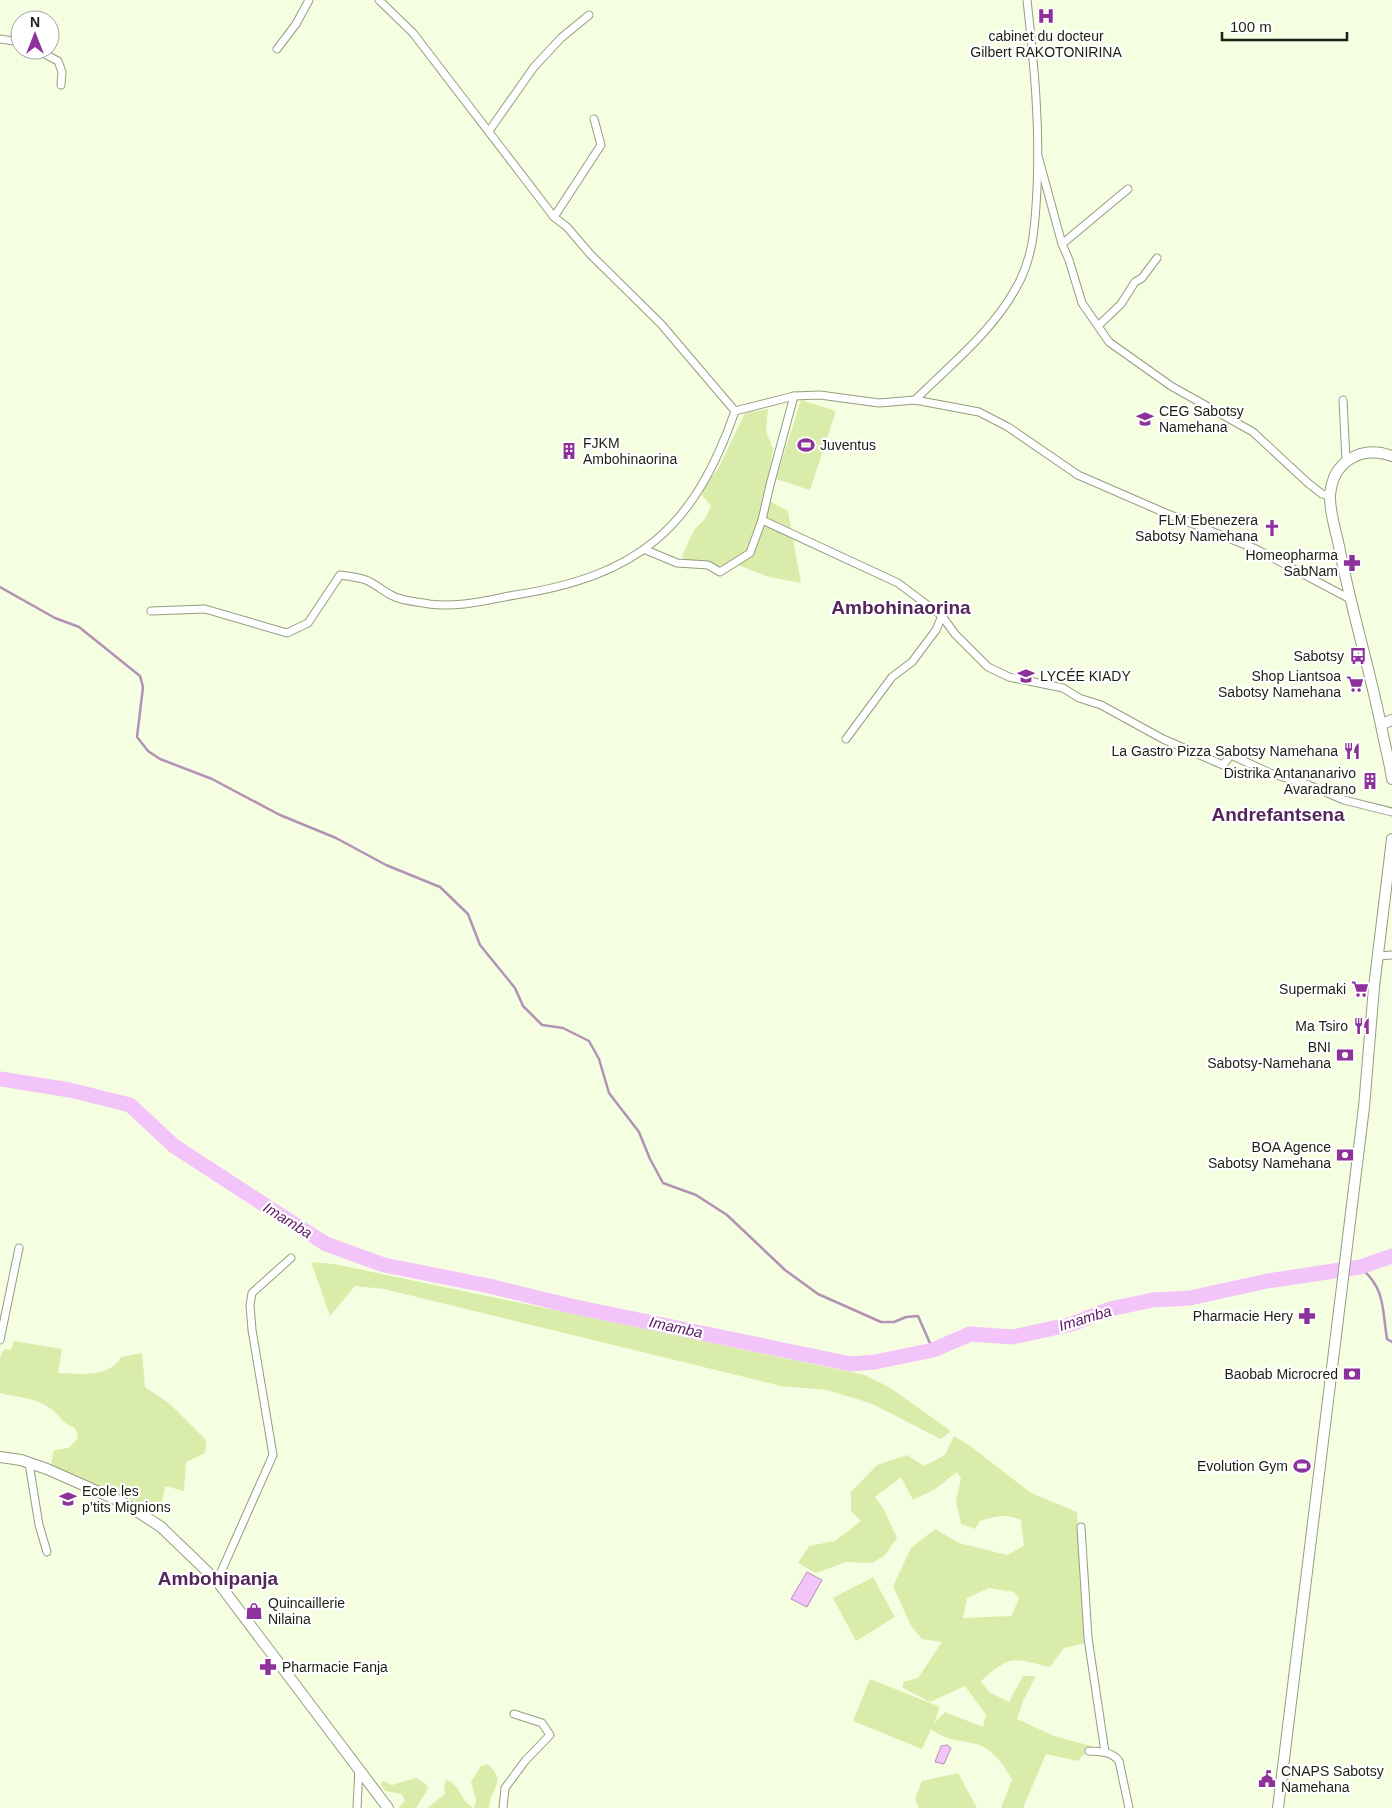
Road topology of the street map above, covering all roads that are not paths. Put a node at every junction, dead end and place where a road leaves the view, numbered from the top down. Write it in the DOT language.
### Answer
graph roads {
  1 [pos="309,0"];
  2 [pos="379,0"];
  3 [pos="1027,0"];
  4 [pos="590,15"];
  5 [pos="277,49"];
  6 [pos="56,60"];
  7 [pos="61,86"];
  8 [pos="594,119"];
  9 [pos="489,131"];
  10 [pos="1038,156"];
  11 [pos="1128,189"];
  12 [pos="554,217"];
  13 [pos="1062,244"];
  14 [pos="1157,258"];
  15 [pos="1098,326"];
  16 [pos="794,396"];
  17 [pos="915,400"];
  18 [pos="1342,400"];
  19 [pos="735,411"];
  20 [pos="1392,456"];
  21 [pos="1346,460"];
  22 [pos="1330,496"];
  23 [pos="762,520"];
  24 [pos="646,550"];
  25 [pos="1350,599"];
  26 [pos="151,611"];
  27 [pos="942,616"];
  28 [pos="1392,720"];
  29 [pos="1382,724"];
  30 [pos="846,739"];
  31 [pos="1392,779"];
  32 [pos="1392,812"];
  33 [pos="1392,839"];
  34 [pos="1392,955"];
  35 [pos="1378,956"];
  36 [pos="19,1248"];
  37 [pos="291,1258"];
  38 [pos="0,1340"];
  39 [pos="0,1457"];
  40 [pos="29,1463"];
  41 [pos="1081,1527"];
  42 [pos="47,1552"];
  43 [pos="217,1581"];
  44 [pos="514,1714"];
  45 [pos="1089,1751"];
  46 [pos="1105,1752"];
  47 [pos="359,1766"];
  48 [pos="357,1808"];
  49 [pos="388,1808"];
  50 [pos="504,1808"];
  51 [pos="1129,1808"];
  52 [pos="1278,1808"];
  1 -- 5 [label="street"];
  2 -- 9 [label="street"];
  3 -- 10 [label="street"];
  4 -- 9 [label="street"];
  6 -- 7 [label="street"];
  8 -- 12 [label="street"];
  9 -- 12 [label="street"];
  10 -- 13 [label="street"];
  10 -- 17 [label="street"];
  11 -- 13 [label="street"];
  12 -- 19 [label="street"];
  13 -- 15 [label="street"];
  14 -- 15 [label="street"];
  15 -- 22 [label="street"];
  16 -- 17 [label="street"];
  16 -- 19 [label="street"];
  16 -- 23 [label="street"];
  17 -- 25 [label="street"];
  18 -- 21 [label="street"];
  19 -- 24 [label="street"];
  20 -- 21 [label="main road"];
  21 -- 22 [label="main road"];
  22 -- 25 [label="main road"];
  23 -- 24 [label="street"];
  23 -- 27 [label="street"];
  24 -- 26 [label="street"];
  25 -- 29 [label="main road"];
  27 -- 30 [label="street"];
  27 -- 32 [label="street"];
  28 -- 29 [label="main road"];
  29 -- 31 [label="main road"];
  33 -- 35 [label="main road"];
  34 -- 35 [label="street"];
  35 -- 52 [label="main road"];
  36 -- 38 [label="street"];
  37 -- 43 [label="street"];
  39 -- 40 [label="main road"];
  40 -- 42 [label="street"];
  40 -- 43 [label="main road"];
  41 -- 46 [label="street"];
  43 -- 47 [label="main road"];
  44 -- 50 [label="street"];
  45 -- 46 [label="street"];
  46 -- 51 [label="street"];
  47 -- 48 [label="street"];
  47 -- 49 [label="main road"];
}
